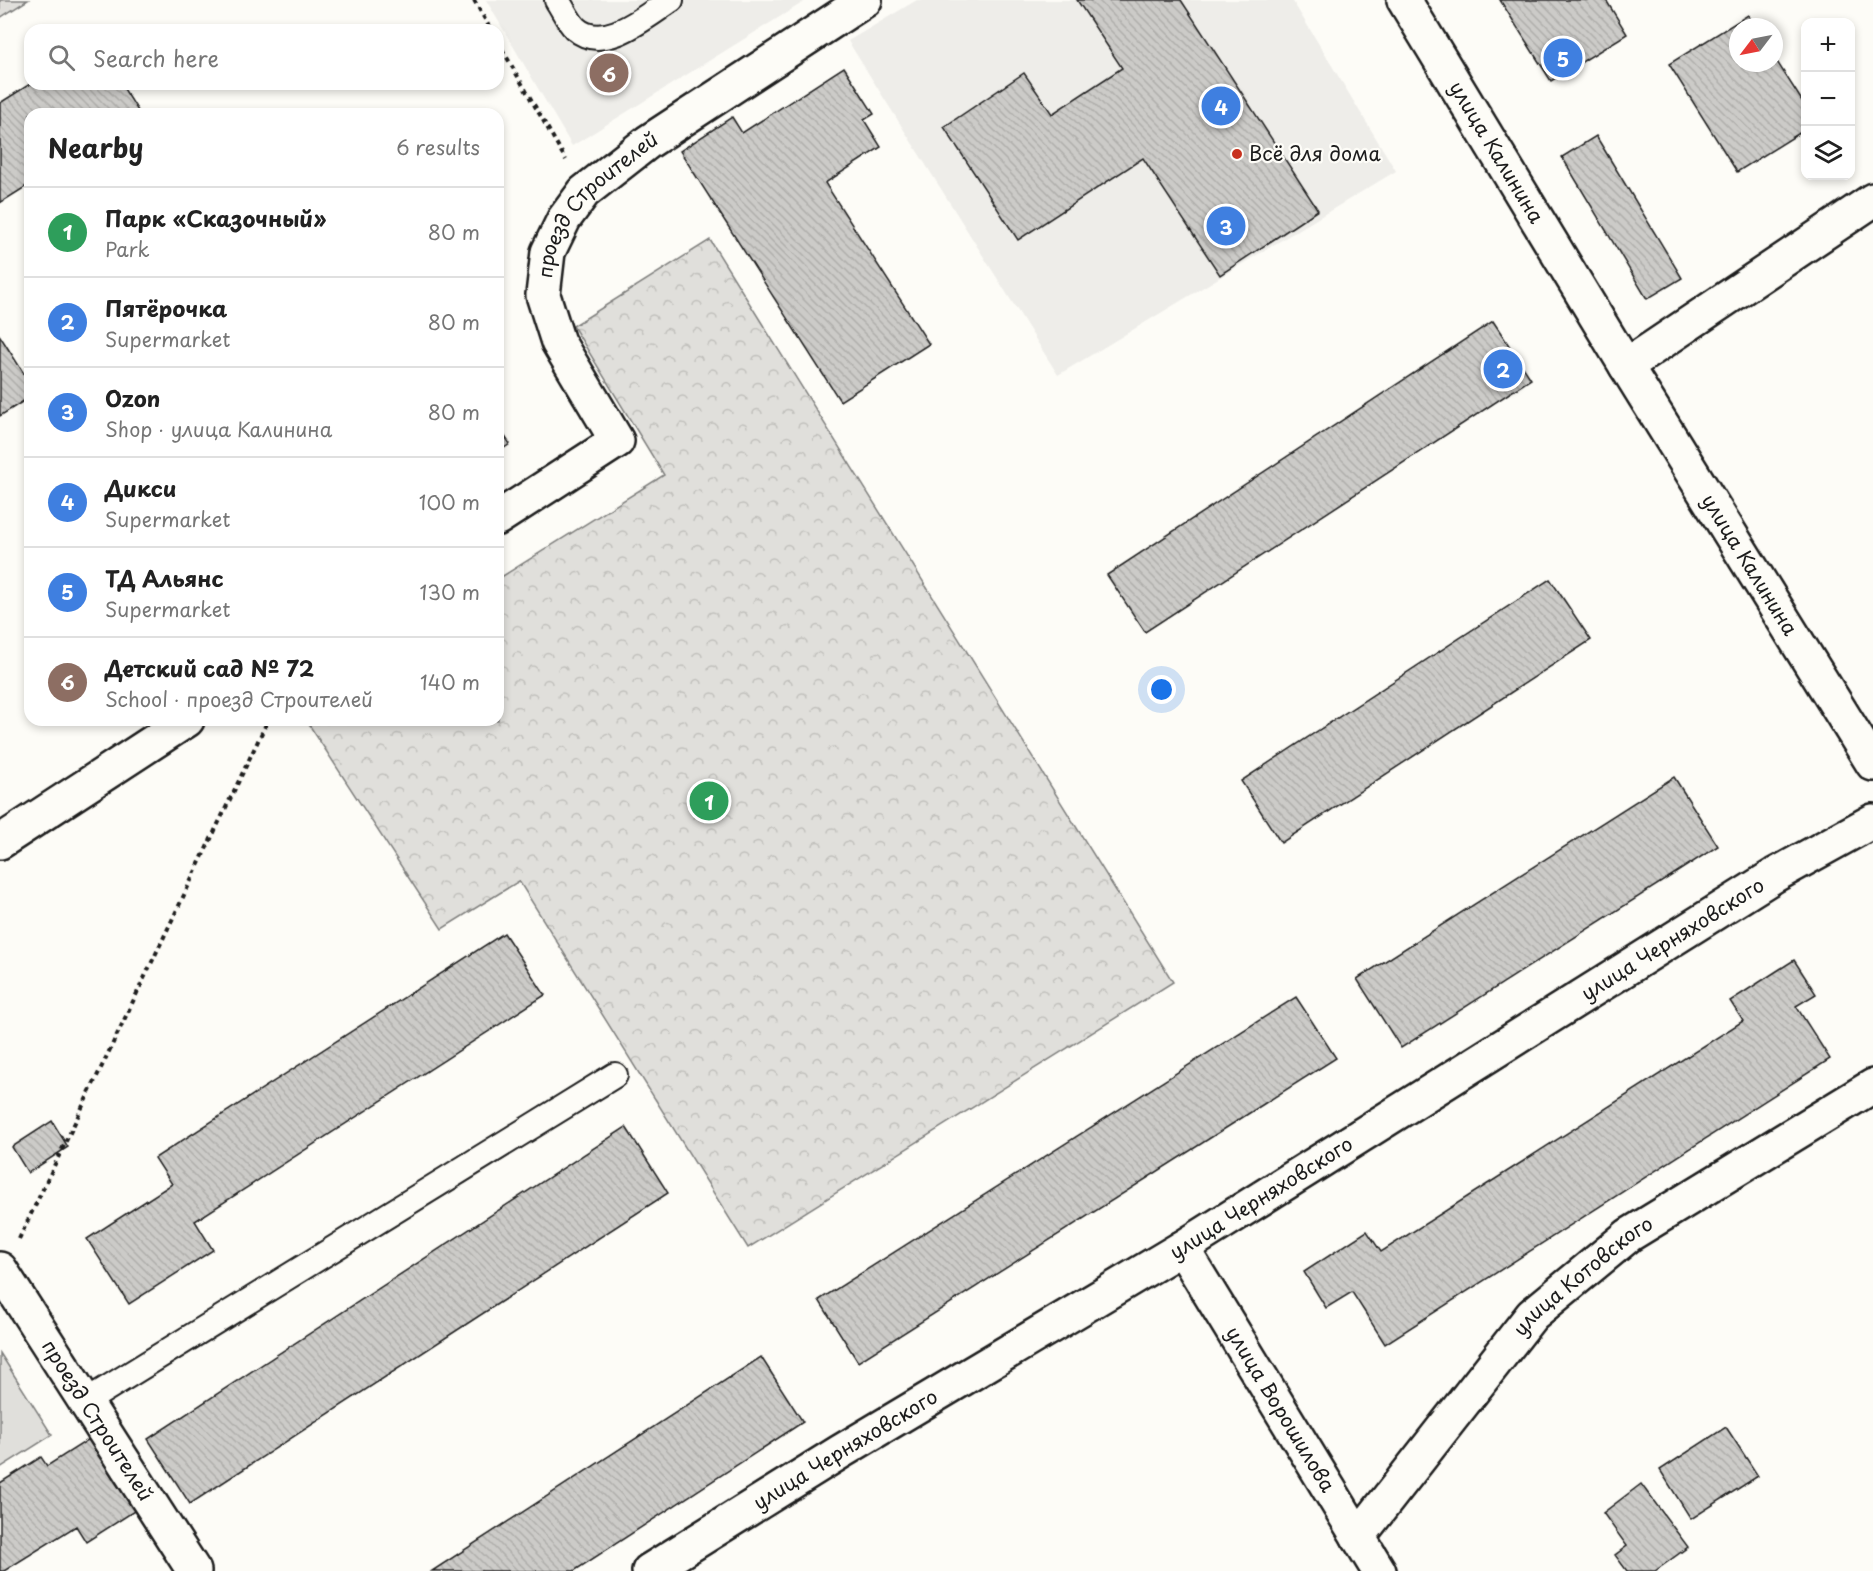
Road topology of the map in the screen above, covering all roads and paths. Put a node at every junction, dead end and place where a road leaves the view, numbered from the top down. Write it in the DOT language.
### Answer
graph roads {
  1 [pos="474,0"];
  2 [pos="557,0"];
  3 [pos="671,0"];
  4 [pos="865,0"];
  5 [pos="1404,0"];
  6 [pos="488,24"];
  7 [pos="504,52"];
  8 [pos="584,192"];
  9 [pos="1873,200"];
  10 [pos="1626,366"];
  11 [pos="504,514"];
  12 [pos="178,726"];
  13 [pos="264,726"];
  14 [pos="1873,764"];
  15 [pos="1873,821"];
  16 [pos="0,842"];
  17 [pos="615,1075"];
  18 [pos="1873,1086"];
  19 [pos="1182,1248"];
  20 [pos="1,1273"];
  21 [pos="85,1402"];
  22 [pos="1359,1537"];
  23 [pos="194,1571"];
  24 [pos="649,1571"];
  25 [pos="1379,1571"];
  1 -- 6 [label="path"];
  2 -- 3 [label="lane"];
  4 -- 8 [label="street, проезд Строителей"];
  5 -- 10 [label="street, улица Калинина"];
  7 -- 8 [label="path"];
  8 -- 11 [label="street, проезд Строителей"];
  9 -- 10 [label="street"];
  10 -- 14 [label="street, улица Калинина"];
  12 -- 16 [label="street"];
  13 -- 20 [label="path"];
  15 -- 19 [label="street, улица Черняховского"];
  17 -- 21 [label="lane"];
  18 -- 22 [label="street, улица Котовского"];
  19 -- 22 [label="street, улица Ворошилова"];
  19 -- 24 [label="street, улица Черняховского"];
  20 -- 21 [label="street, проезд Строителей"];
  21 -- 23 [label="street, проезд Строителей"];
  22 -- 25 [label="street, улица Ворошилова"];
}
